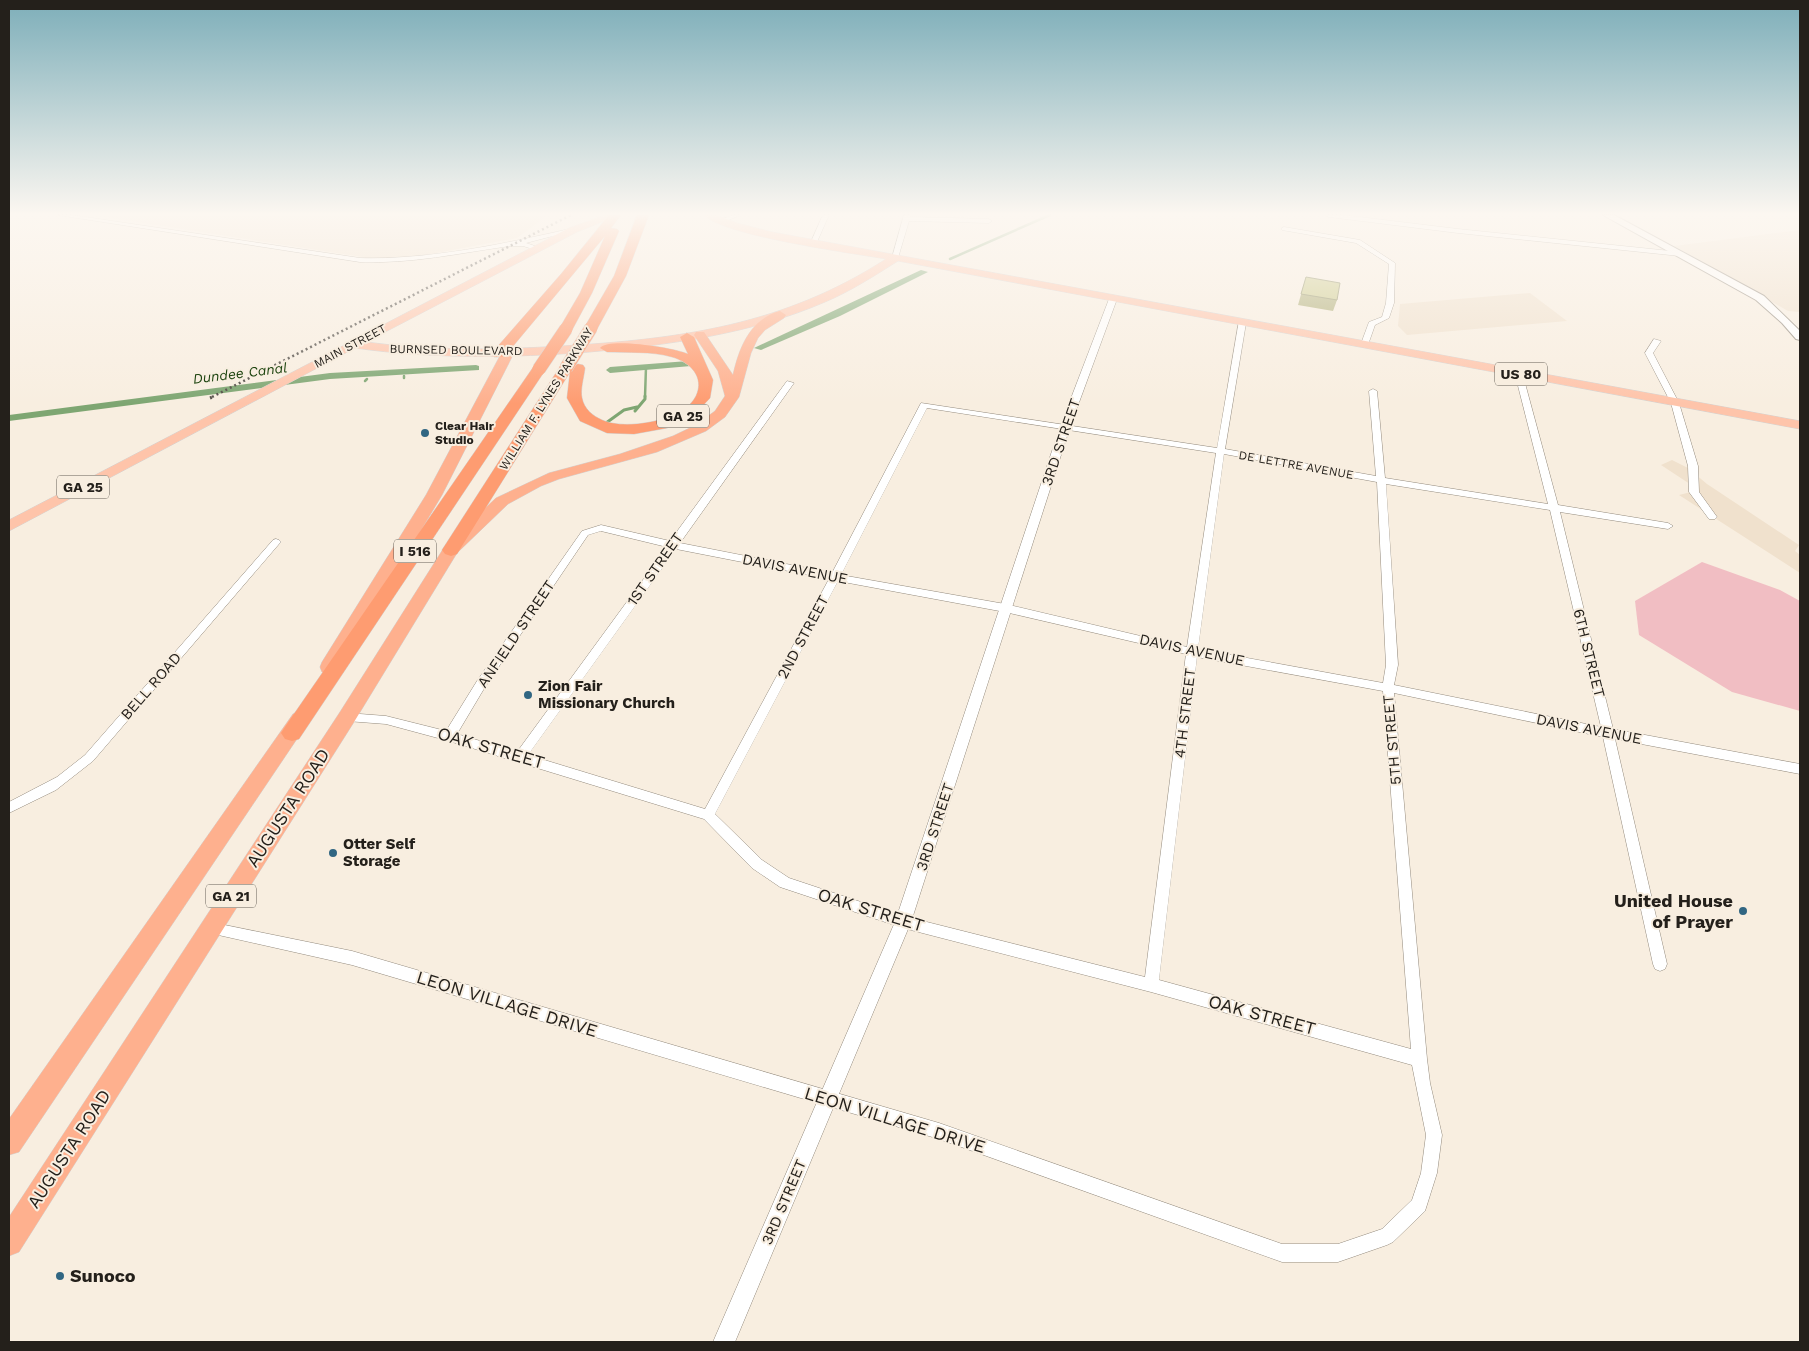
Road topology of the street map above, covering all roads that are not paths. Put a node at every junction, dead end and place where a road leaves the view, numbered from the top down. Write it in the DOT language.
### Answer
graph roads {
  1 [pos="482,278"];
  2 [pos="565,278"];
  3 [pos="591,278"];
  4 [pos="620,278"];
  5 [pos="864,278"];
  6 [pos="1002,278"];
  7 [pos="1391,278"];
  8 [pos="1724,278"];
  9 [pos="861,280"];
  10 [pos="1113,299"];
  11 [pos="780,315"];
  12 [pos="1242,323"];
  13 [pos="694,336"];
  14 [pos="1800,337"];
  15 [pos="1657,340"];
  16 [pos="353,344"];
  17 [pos="1361,345"];
  18 [pos="607,348"];
  19 [pos="499,353"];
  20 [pos="572,368"];
  21 [pos="703,373"];
  22 [pos="1519,374"];
  23 [pos="790,383"];
  24 [pos="1373,392"];
  25 [pos="732,397"];
  26 [pos="1675,403"];
  27 [pos="924,405"];
  28 [pos="1800,425"];
  29 [pos="1065,427"];
  30 [pos="1220,451"];
  31 [pos="1381,480"];
  32 [pos="1553,506"];
  33 [pos="1712,517"];
  34 [pos="9,526"];
  35 [pos="1668,526"];
  36 [pos="585,533"];
  37 [pos="276,542"];
  38 [pos="672,545"];
  39 [pos="451,550"];
  40 [pos="835,577"];
  41 [pos="1005,608"];
  42 [pos="1192,652"];
  43 [pos="1388,688"];
  44 [pos="347,717"];
  45 [pos="1608,733"];
  46 [pos="292,734"];
  47 [pos="449,736"];
  48 [pos="521,756"];
  49 [pos="1800,769"];
  50 [pos="9,808"];
  51 [pos="708,815"];
  52 [pos="903,922"];
  53 [pos="210,928"];
  54 [pos="1660,964"];
  55 [pos="1151,985"];
  56 [pos="1419,1059"];
  57 [pos="827,1099"];
  58 [pos="9,1142"];
  59 [pos="9,1242"];
  60 [pos="724,1342"];
  1 -- 16 [label="main road, MAIN STREET"];
  2 -- 19 [label="highway"];
  3 -- 46 [label="highway, WILLIAM F. LYNES PARKWAY / I 516, bridge"];
  4 -- 20 [label="highway, WILLIAM F. LYNES PARKWAY / I 516, bridge"];
  5 -- 9 [label="main road"];
  6 -- 10 [label="main road, US 80"];
  7 -- 17 [label="street"];
  8 -- 14 [label="main road"];
  9 -- 11 [label="main road"];
  10 -- 12 [label="main road, US 80"];
  10 -- 29 [label="street, 3RD STREET"];
  11 -- 13 [label="main road"];
  11 -- 25 [label="highway"];
  12 -- 17 [label="main road, US 80"];
  12 -- 30 [label="street, 4TH STREET"];
  13 -- 18 [label="main road"];
  13 -- 21 [label="highway"];
  13 -- 25 [label="highway"];
  15 -- 26 [label="street"];
  16 -- 19 [label="main road, BURNSED BOULEVARD"];
  16 -- 34 [label="main road, MAIN STREET / GA 25"];
  17 -- 22 [label="main road, US 80"];
  18 -- 19 [label="main road, BURNSED BOULEVARD"];
  18 -- 21 [label="highway"];
  19 -- 46 [label="highway"];
  20 -- 21 [label="highway, GA 25"];
  20 -- 39 [label="highway, WILLIAM F. LYNES PARKWAY / I 516"];
  22 -- 26 [label="main road, US 80"];
  22 -- 32 [label="street, 6TH STREET"];
  23 -- 38 [label="street, 1ST STREET"];
  24 -- 31 [label="street, 5TH STREET"];
  25 -- 39 [label="highway, AUGUSTA ROAD"];
  26 -- 28 [label="main road, US 80"];
  26 -- 33 [label="street"];
  27 -- 29 [label="street, DE LETTRE AVENUE"];
  27 -- 40 [label="street, 2ND STREET"];
  29 -- 30 [label="street, DE LETTRE AVENUE"];
  29 -- 41 [label="street, 3RD STREET"];
  30 -- 31 [label="street, DE LETTRE AVENUE"];
  30 -- 42 [label="street, 4TH STREET"];
  31 -- 32 [label="street, DE LETTRE AVENUE"];
  31 -- 43 [label="street, 5TH STREET"];
  32 -- 35 [label="street, DE LETTRE AVENUE"];
  32 -- 45 [label="street, 6TH STREET"];
  36 -- 38 [label="street, DAVIS AVENUE"];
  36 -- 47 [label="street, ANFIELD STREET"];
  37 -- 50 [label="street, BELL ROAD"];
  38 -- 40 [label="street, DAVIS AVENUE"];
  38 -- 48 [label="street, 1ST STREET"];
  39 -- 44 [label="highway, AUGUSTA ROAD / GA 21"];
  40 -- 41 [label="street, DAVIS AVENUE"];
  40 -- 51 [label="street, 2ND STREET"];
  41 -- 42 [label="street, DAVIS AVENUE"];
  41 -- 52 [label="street, 3RD STREET"];
  42 -- 43 [label="street, DAVIS AVENUE"];
  42 -- 55 [label="street, 4TH STREET"];
  43 -- 45 [label="street, DAVIS AVENUE"];
  43 -- 56 [label="street, 5TH STREET"];
  44 -- 47 [label="street, OAK STREET"];
  44 -- 53 [label="highway, AUGUSTA ROAD / GA 21"];
  45 -- 49 [label="street, DAVIS AVENUE"];
  45 -- 54 [label="street, 6TH STREET"];
  46 -- 58 [label="highway, GA 21"];
  47 -- 48 [label="street, OAK STREET"];
  48 -- 51 [label="street, OAK STREET"];
  51 -- 52 [label="street, OAK STREET"];
  52 -- 55 [label="street, OAK STREET"];
  52 -- 57 [label="street, 3RD STREET"];
  53 -- 57 [label="street, LEON VILLAGE DRIVE"];
  53 -- 59 [label="highway, AUGUSTA ROAD / GA 21"];
  55 -- 56 [label="street, OAK STREET"];
  56 -- 57 [label="street, LEON VILLAGE DRIVE"];
  57 -- 60 [label="street, 3RD STREET"];
}
